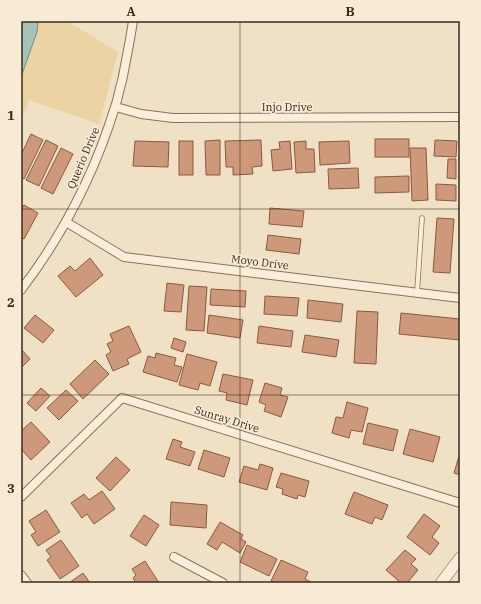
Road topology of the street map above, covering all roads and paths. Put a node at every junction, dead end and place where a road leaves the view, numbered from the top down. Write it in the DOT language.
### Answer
graph roads {
  1 [pos="133,21"];
  2 [pos="116,107"];
  3 [pos="460,117"];
  4 [pos="422,218"];
  5 [pos="66,222"];
  6 [pos="21,290"];
  7 [pos="417,293"];
  8 [pos="460,298"];
  9 [pos="21,497"];
  10 [pos="460,503"];
  11 [pos="174,557"];
  12 [pos="460,558"];
  13 [pos="21,575"];
  14 [pos="27,583"];
  15 [pos="223,583"];
  16 [pos="441,583"];
  1 -- 2 [label="street, Querio Drive"];
  2 -- 3 [label="street, Injo Drive"];
  2 -- 5 [label="street, Querio Drive"];
  4 -- 7 [label="lane"];
  5 -- 6 [label="street, Querio Drive"];
  5 -- 7 [label="street, Moyo Drive"];
  7 -- 8 [label="street, Moyo Drive"];
  9 -- 10 [label="street, Sunray Drive"];
  11 -- 15 [label="street"];
  12 -- 16 [label="street"];
  13 -- 14 [label="street"];
}
